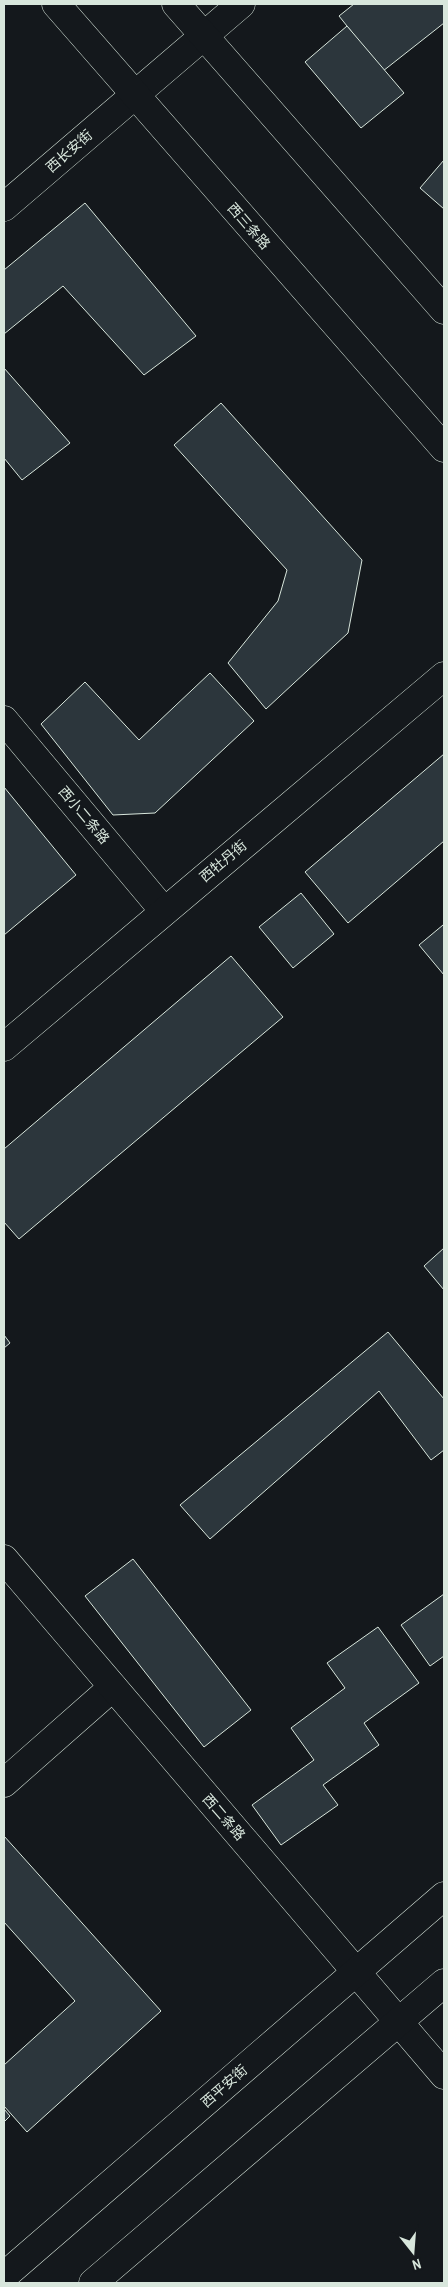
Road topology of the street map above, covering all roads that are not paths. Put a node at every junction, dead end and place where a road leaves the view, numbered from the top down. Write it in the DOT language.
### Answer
graph roads {
  1 [pos="56,4"];
  2 [pos="176,4"];
  3 [pos="241,4"];
  4 [pos="203,36"];
  5 [pos="134,95"];
  6 [pos="4,207"];
  7 [pos="444,310"];
  8 [pos="444,448"];
  9 [pos="444,676"];
  10 [pos="4,720"];
  11 [pos="164,910"];
  12 [pos="4,1047"];
  13 [pos="4,1559"];
  14 [pos="114,1687"];
  15 [pos="4,1783"];
  16 [pos="444,1896"];
  17 [pos="357,1971"];
  18 [pos="444,1984"];
  19 [pos="400,2022"];
  20 [pos="444,2074"];
  21 [pos="4,2276"];
  22 [pos="93,2283"];
  1 -- 5 [label="main road, 西三条路"];
  2 -- 4 [label="main road"];
  3 -- 4 [label="main road, 西长安街"];
  4 -- 5 [label="main road, 西长安街"];
  4 -- 7 [label="main road"];
  5 -- 6 [label="main road, 西长安街"];
  5 -- 8 [label="main road, 西三条路"];
  9 -- 11 [label="main road, 西牡丹街"];
  10 -- 11 [label="main road, 西小二条路"];
  11 -- 12 [label="main road, 西牡丹街"];
  13 -- 14 [label="main road, 西二条路"];
  14 -- 15 [label="main road"];
  14 -- 17 [label="main road, 西二条路"];
  16 -- 17 [label="main road, 西平安街"];
  17 -- 19 [label="main road, 西二条路"];
  17 -- 21 [label="main road, 西平安街"];
  18 -- 19 [label="main road"];
  19 -- 20 [label="main road, 西二条路"];
  19 -- 22 [label="main road"];
}
